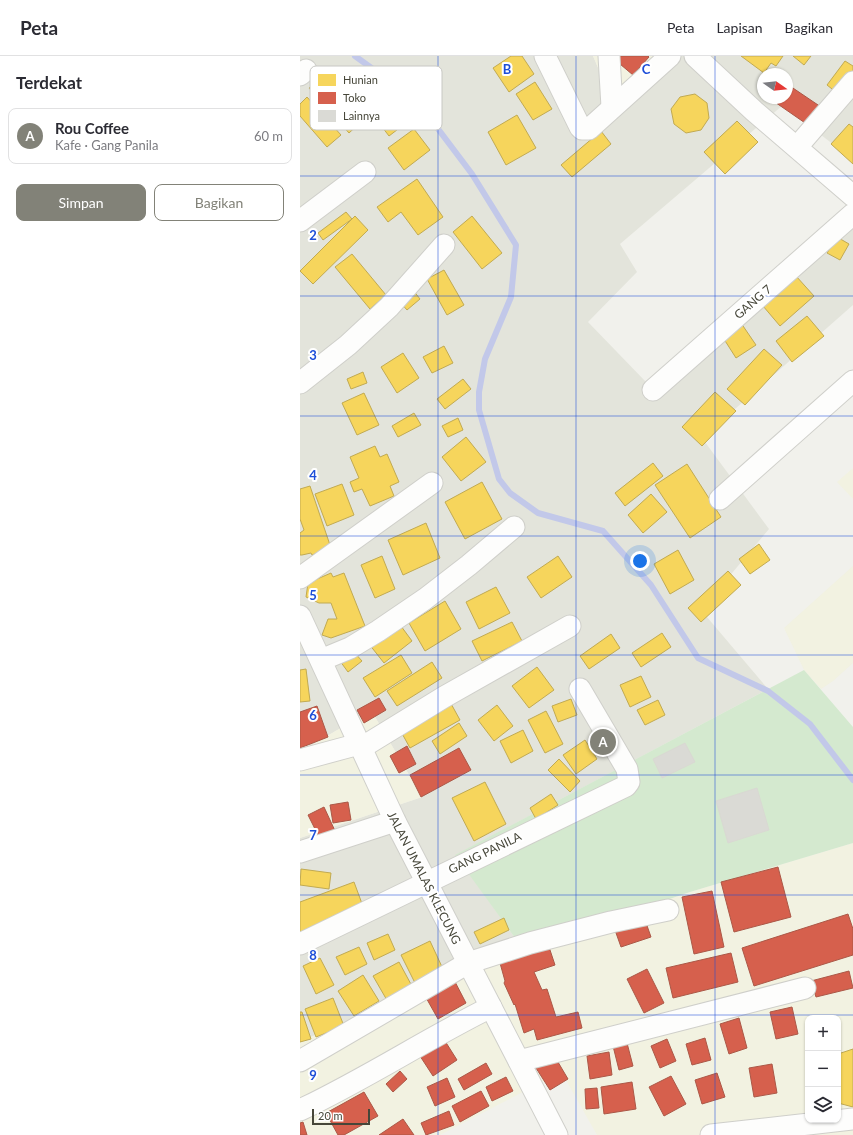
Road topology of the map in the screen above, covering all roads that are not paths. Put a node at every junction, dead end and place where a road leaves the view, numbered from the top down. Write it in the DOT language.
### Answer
graph roads {
  1 [pos="545,56"];
  2 [pos="609,56"];
  3 [pos="670,56"];
  4 [pos="696,56"];
  5 [pos="853,82"];
  6 [pos="612,107"];
  7 [pos="796,147"];
  8 [pos="365,172"];
  9 [pos="853,196"];
  10 [pos="853,214"];
  11 [pos="300,221"];
  12 [pos="444,245"];
  13 [pos="853,380"];
  14 [pos="300,383"];
  15 [pos="653,390"];
  16 [pos="432,483"];
  17 [pos="720,499"];
  18 [pos="514,526"];
  19 [pos="300,578"];
  20 [pos="302,623"];
  21 [pos="570,626"];
  22 [pos="321,660"];
  23 [pos="580,689"];
  24 [pos="360,746"];
  25 [pos="300,760"];
  26 [pos="395,821"];
  27 [pos="300,852"];
  28 [pos="427,881"];
  29 [pos="668,910"];
  30 [pos="300,944"];
  31 [pos="468,963"];
  32 [pos="805,988"];
  33 [pos="491,1008"];
  34 [pos="300,1061"];
  35 [pos="520,1061"];
  36 [pos="300,1110"];
  37 [pos="853,1119"];
  38 [pos="557,1135"];
  39 [pos="711,1135"];
  1 -- 6 [label="street"];
  2 -- 6 [label="street"];
  3 -- 6 [label="street"];
  4 -- 7 [label="street"];
  5 -- 7 [label="street"];
  7 -- 9 [label="street"];
  8 -- 11 [label="street"];
  10 -- 15 [label="street, GANG 7"];
  12 -- 14 [label="street"];
  13 -- 17 [label="street"];
  16 -- 19 [label="street"];
  18 -- 22 [label="street"];
  20 -- 22 [label="street, JALAN UMALAS KLECUNG"];
  21 -- 24 [label="street"];
  22 -- 24 [label="street, JALAN UMALAS KLECUNG"];
  23 -- 28 [label="street, GANG PANILA"];
  24 -- 25 [label="street"];
  24 -- 26 [label="street, JALAN UMALAS KLECUNG"];
  26 -- 27 [label="street"];
  26 -- 28 [label="street, JALAN UMALAS KLECUNG"];
  28 -- 30 [label="street, GANG PANILA"];
  28 -- 31 [label="street, JALAN UMALAS KLECUNG"];
  29 -- 31 [label="street"];
  31 -- 33 [label="street, JALAN UMALAS KLECUNG"];
  31 -- 34 [label="street"];
  32 -- 35 [label="street"];
  33 -- 35 [label="street, JALAN UMALAS KLECUNG"];
  33 -- 36 [label="street"];
  35 -- 38 [label="street, JALAN UMALAS KLECUNG"];
  37 -- 39 [label="street"];
}
